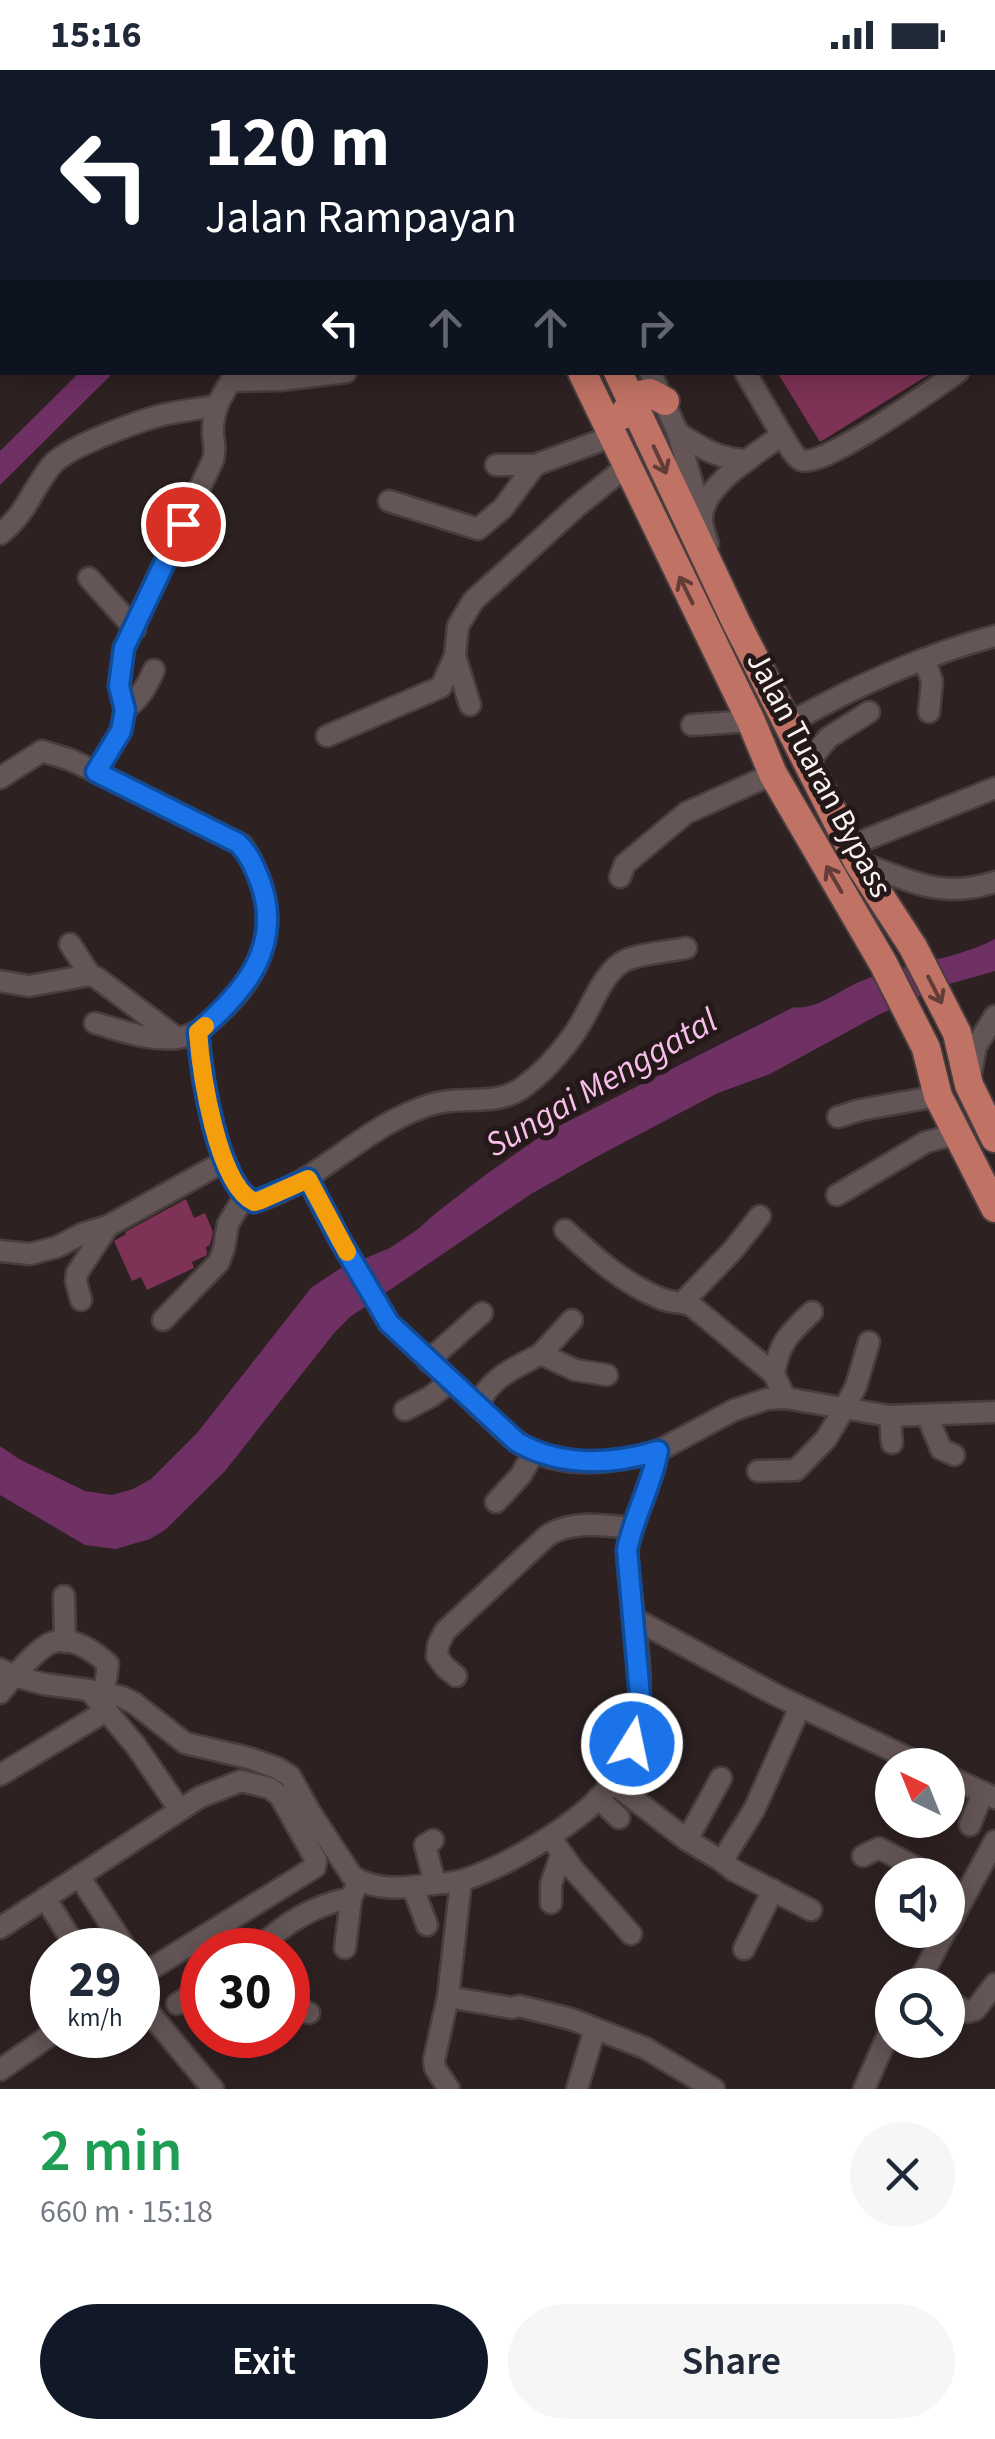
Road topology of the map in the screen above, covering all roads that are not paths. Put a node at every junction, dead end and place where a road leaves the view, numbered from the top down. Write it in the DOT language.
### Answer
graph roads {
  1 [pos="583,375"];
  2 [pos="619,375"];
  3 [pos="747,375"];
  4 [pos="953,375"];
  5 [pos="281,376"];
  6 [pos="656,382"];
  7 [pos="632,402"];
  8 [pos="215,406"];
  9 [pos="678,433"];
  10 [pos="782,435"];
  11 [pos="620,452"];
  12 [pos="748,460"];
  13 [pos="536,464"];
  14 [pos="496,465"];
  15 [pos="389,501"];
  16 [pos="702,518"];
  17 [pos="0,534"];
  18 [pos="89,578"];
  19 [pos="716,578"];
  20 [pos="135,629"];
  21 [pos="995,636"];
  22 [pos="455,656"];
  23 [pos="924,658"];
  24 [pos="154,670"];
  25 [pos="470,704"];
  26 [pos="125,710"];
  27 [pos="869,712"];
  28 [pos="929,712"];
  29 [pos="751,721"];
  30 [pos="789,723"];
  31 [pos="692,725"];
  32 [pos="327,736"];
  33 [pos="808,762"];
  34 [pos="96,772"];
  35 [pos="773,774"];
  36 [pos="0,778"];
  37 [pos="995,788"];
  38 [pos="854,854"];
  39 [pos="620,877"];
  40 [pos="995,882"];
  41 [pos="283,909"];
  42 [pos="267,937"];
  43 [pos="70,944"];
  44 [pos="686,948"];
  45 [pos="90,976"];
  46 [pos="0,981"];
  47 [pos="995,1016"];
  48 [pos="96,1023"];
  49 [pos="187,1035"];
  50 [pos="968,1084"];
  51 [pos="938,1096"];
  52 [pos="838,1117"];
  53 [pos="957,1134"];
  54 [pos="995,1138"];
  55 [pos="225,1160"];
  56 [pos="308,1179"];
  57 [pos="837,1194"];
  58 [pos="244,1197"];
  59 [pos="995,1208"];
  60 [pos="760,1216"];
  61 [pos="108,1226"];
  62 [pos="566,1230"];
  63 [pos="0,1250"];
  64 [pos="81,1300"];
  65 [pos="684,1302"];
  66 [pos="812,1312"];
  67 [pos="482,1313"];
  68 [pos="163,1320"];
  69 [pos="572,1320"];
  70 [pos="868,1342"];
  71 [pos="541,1354"];
  72 [pos="428,1360"];
  73 [pos="774,1374"];
  74 [pos="607,1376"];
  75 [pos="450,1382"];
  76 [pos="785,1398"];
  77 [pos="478,1407"];
  78 [pos="844,1409"];
  79 [pos="406,1410"];
  80 [pos="995,1412"];
  81 [pos="927,1415"];
  82 [pos="890,1416"];
  83 [pos="892,1443"];
  84 [pos="658,1451"];
  85 [pos="534,1452"];
  86 [pos="954,1455"];
  87 [pos="758,1471"];
  88 [pos="496,1502"];
  89 [pos="631,1528"];
  90 [pos="64,1596"];
  91 [pos="633,1618"];
  92 [pos="65,1642"];
  93 [pos="7,1673"];
  94 [pos="456,1676"];
  95 [pos="0,1693"];
  96 [pos="100,1698"];
  97 [pos="800,1707"];
  98 [pos="887,1748"];
  99 [pos="0,1775"];
  100 [pos="721,1778"];
  101 [pos="965,1784"];
  102 [pos="605,1790"];
  103 [pos="989,1795"];
  104 [pos="180,1810"];
  105 [pos="619,1818"];
  106 [pos="970,1825"];
  107 [pos="433,1840"];
  108 [pos="686,1840"];
  109 [pos="995,1840"];
  110 [pos="556,1846"];
  111 [pos="864,1856"];
  112 [pos="898,1858"];
  113 [pos="722,1861"];
  114 [pos="79,1876"];
  115 [pos="965,1877"];
  116 [pos="461,1881"];
  117 [pos="435,1884"];
  118 [pos="413,1888"];
  119 [pos="355,1890"];
  120 [pos="773,1890"];
  121 [pos="45,1898"];
  122 [pos="551,1903"];
  123 [pos="811,1910"];
  124 [pos="426,1924"];
  125 [pos="0,1928"];
  126 [pos="64,1928"];
  127 [pos="113,1928"];
  128 [pos="281,1928"];
  129 [pos="630,1934"];
  130 [pos="345,1948"];
  131 [pos="744,1948"];
  132 [pos="160,1960"];
  133 [pos="995,1984"];
  134 [pos="448,1997"];
  135 [pos="180,2001"];
  136 [pos="176,2004"];
  137 [pos="965,2010"];
  138 [pos="160,2026"];
  139 [pos="595,2029"];
  140 [pos="30,2049"];
  141 [pos="878,2058"];
  142 [pos="0,2070"];
  143 [pos="213,2089"];
  144 [pos="449,2089"];
  145 [pos="576,2089"];
  146 [pos="714,2089"];
  147 [pos="864,2089"];
  1 -- 11 [label="highway, Jalan Tuaran Bypass"];
  2 -- 7 [label="highway, Jalan Tuaran Bypass"];
  3 -- 10 [label="street"];
  4 -- 10 [label="street"];
  5 -- 8 [label="street"];
  6 -- 7 [label="highway"];
  6 -- 9 [label="street"];
  7 -- 11 [label="highway"];
  7 -- 19 [label="highway, Jalan Tuaran Bypass, one-way"];
  8 -- 17 [label="street"];
  8 -- 20 [label="street"];
  9 -- 12 [label="street"];
  9 -- 16 [label="street"];
  10 -- 12 [label="street"];
  11 -- 13 [label="street"];
  11 -- 22 [label="street"];
  29 -- 11 [label="highway, Jalan Tuaran Bypass, one-way"];
  12 -- 16 [label="street"];
  13 -- 14 [label="street"];
  13 -- 15 [label="street"];
  16 -- 19 [label="street"];
  18 -- 20 [label="street"];
  19 -- 30 [label="highway, Jalan Tuaran Bypass"];
  20 -- 26 [label="street"];
  21 -- 23 [label="street"];
  22 -- 25 [label="street"];
  22 -- 32 [label="street"];
  23 -- 28 [label="street"];
  23 -- 30 [label="street"];
  24 -- 26 [label="street"];
  26 -- 34 [label="street"];
  27 -- 33 [label="street"];
  29 -- 31 [label="street"];
  29 -- 35 [label="highway, Jalan Tuaran Bypass"];
  30 -- 33 [label="highway, Jalan Tuaran Bypass"];
  33 -- 38 [label="highway, Jalan Tuaran Bypass"];
  34 -- 36 [label="street"];
  34 -- 42 [label="street"];
  35 -- 39 [label="street"];
  51 -- 35 [label="highway, Jalan Tuaran Bypass, one-way"];
  37 -- 38 [label="street"];
  38 -- 40 [label="street"];
  38 -- 50 [label="highway, Jalan Tuaran Bypass, one-way"];
  41 -- 42 [label="street"];
  42 -- 49 [label="street"];
  43 -- 45 [label="street"];
  44 -- 56 [label="street"];
  45 -- 46 [label="street"];
  45 -- 49 [label="street"];
  47 -- 50 [label="street"];
  48 -- 49 [label="street"];
  49 -- 55 [label="street"];
  50 -- 54 [label="highway, Jalan Tuaran Bypass"];
  51 -- 52 [label="street"];
  51 -- 53 [label="highway, Jalan Tuaran Bypass"];
  53 -- 57 [label="street"];
  53 -- 59 [label="highway, Jalan Tuaran Bypass"];
  55 -- 58 [label="street"];
  55 -- 61 [label="street"];
  56 -- 58 [label="street"];
  56 -- 72 [label="street"];
  58 -- 68 [label="street"];
  60 -- 65 [label="street"];
  61 -- 63 [label="street"];
  61 -- 64 [label="street"];
  62 -- 65 [label="street"];
  65 -- 73 [label="street"];
  66 -- 73 [label="street"];
  67 -- 72 [label="street"];
  69 -- 71 [label="street"];
  70 -- 78 [label="street"];
  71 -- 74 [label="street"];
  71 -- 77 [label="street"];
  72 -- 75 [label="street"];
  73 -- 76 [label="street"];
  75 -- 77 [label="street"];
  75 -- 79 [label="street"];
  76 -- 78 [label="street"];
  76 -- 84 [label="street"];
  77 -- 85 [label="street"];
  78 -- 82 [label="street"];
  78 -- 87 [label="street"];
  80 -- 81 [label="street"];
  81 -- 82 [label="street"];
  81 -- 86 [label="street"];
  82 -- 83 [label="street"];
  84 -- 85 [label="street"];
  84 -- 89 [label="street"];
  85 -- 88 [label="street"];
  89 -- 91 [label="street"];
  89 -- 94 [label="street"];
  90 -- 92 [label="street"];
  91 -- 97 [label="street"];
  91 -- 102 [label="street"];
  92 -- 93 [label="street"];
  92 -- 96 [label="street"];
  93 -- 95 [label="street"];
  93 -- 96 [label="street"];
  96 -- 99 [label="street"];
  96 -- 104 [label="street"];
  96 -- 119 [label="street"];
  97 -- 98 [label="street"];
  97 -- 113 [label="street"];
  100 -- 108 [label="street"];
  101 -- 103 [label="street"];
  102 -- 105 [label="street"];
  102 -- 108 [label="street"];
  102 -- 110 [label="street"];
  103 -- 106 [label="street"];
  104 -- 114 [label="street"];
  104 -- 132 [label="street"];
  107 -- 117 [label="street"];
  108 -- 113 [label="street"];
  109 -- 115 [label="street"];
  110 -- 116 [label="street"];
  110 -- 122 [label="street"];
  110 -- 129 [label="street"];
  111 -- 112 [label="street"];
  113 -- 120 [label="street"];
  114 -- 121 [label="street"];
  114 -- 127 [label="street"];
  116 -- 117 [label="street"];
  116 -- 134 [label="street"];
  117 -- 118 [label="street"];
  118 -- 119 [label="street"];
  118 -- 124 [label="street"];
  119 -- 128 [label="street"];
  119 -- 130 [label="street"];
  120 -- 123 [label="street"];
  120 -- 131 [label="street"];
  121 -- 125 [label="street"];
  121 -- 126 [label="street"];
  133 -- 137 [label="street"];
  134 -- 139 [label="street"];
  134 -- 144 [label="street"];
  135 -- 136 [label="street"];
  138 -- 143 [label="street"];
  139 -- 145 [label="street"];
  139 -- 146 [label="street"];
  140 -- 142 [label="street"];
  141 -- 147 [label="street"];
}
